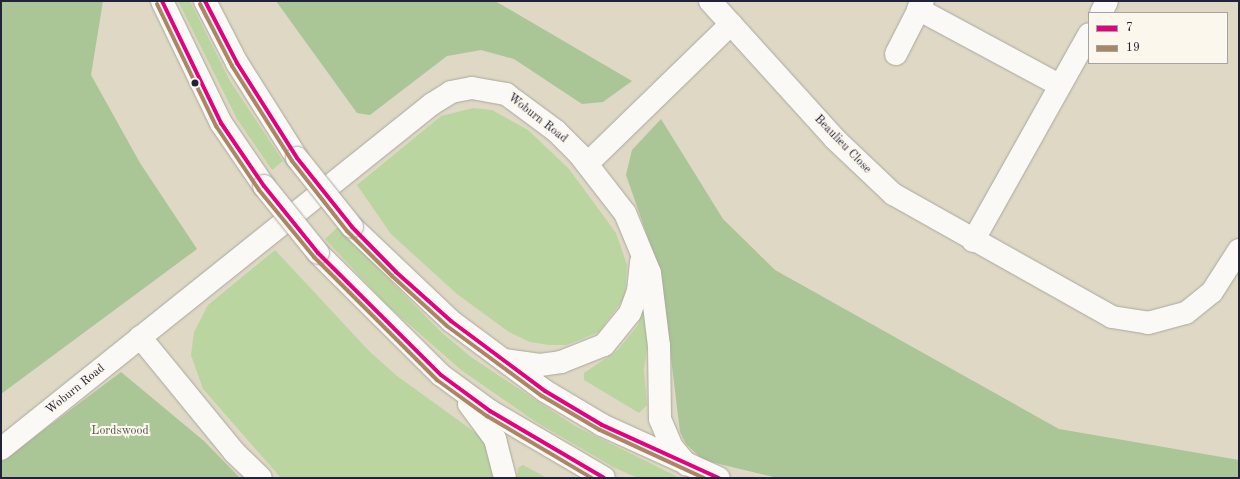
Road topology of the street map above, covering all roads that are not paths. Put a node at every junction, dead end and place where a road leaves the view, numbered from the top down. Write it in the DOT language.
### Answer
graph roads {
  1 [pos="162,1"];
  2 [pos="205,1"];
  3 [pos="710,1"];
  4 [pos="1107,1"];
  5 [pos="921,5"];
  6 [pos="1102,12"];
  7 [pos="731,24"];
  8 [pos="1088,36"];
  9 [pos="896,54"];
  10 [pos="1059,85"];
  11 [pos="587,164"];
  12 [pos="973,241"];
  13 [pos="641,247"];
  14 [pos="1239,250"];
  15 [pos="140,337"];
  16 [pos="502,360"];
  17 [pos="441,375"];
  18 [pos="1,449"];
  19 [pos="687,466"];
  20 [pos="261,478"];
  21 [pos="505,478"];
  22 [pos="604,478"];
  23 [pos="719,478"];
  1 -- 17 [label="street, bridge"];
  2 -- 16 [label="street, bridge"];
  3 -- 7 [label="street, Beaulieu Close"];
  4 -- 6 [label="street"];
  5 -- 9 [label="street"];
  5 -- 10 [label="street"];
  7 -- 11 [label="street"];
  7 -- 12 [label="street, Beaulieu Close"];
  8 -- 10 [label="street"];
  10 -- 12 [label="street"];
  11 -- 13 [label="street, Woburn Road"];
  11 -- 15 [label="street, Woburn Road"];
  12 -- 14 [label="street, Beaulieu Close"];
  13 -- 16 [label="street"];
  13 -- 19 [label="street, Woburn Road"];
  15 -- 18 [label="street, Woburn Road"];
  15 -- 20 [label="street"];
  16 -- 19 [label="street"];
  17 -- 21 [label="street"];
  17 -- 22 [label="street"];
  19 -- 23 [label="street"];
}
